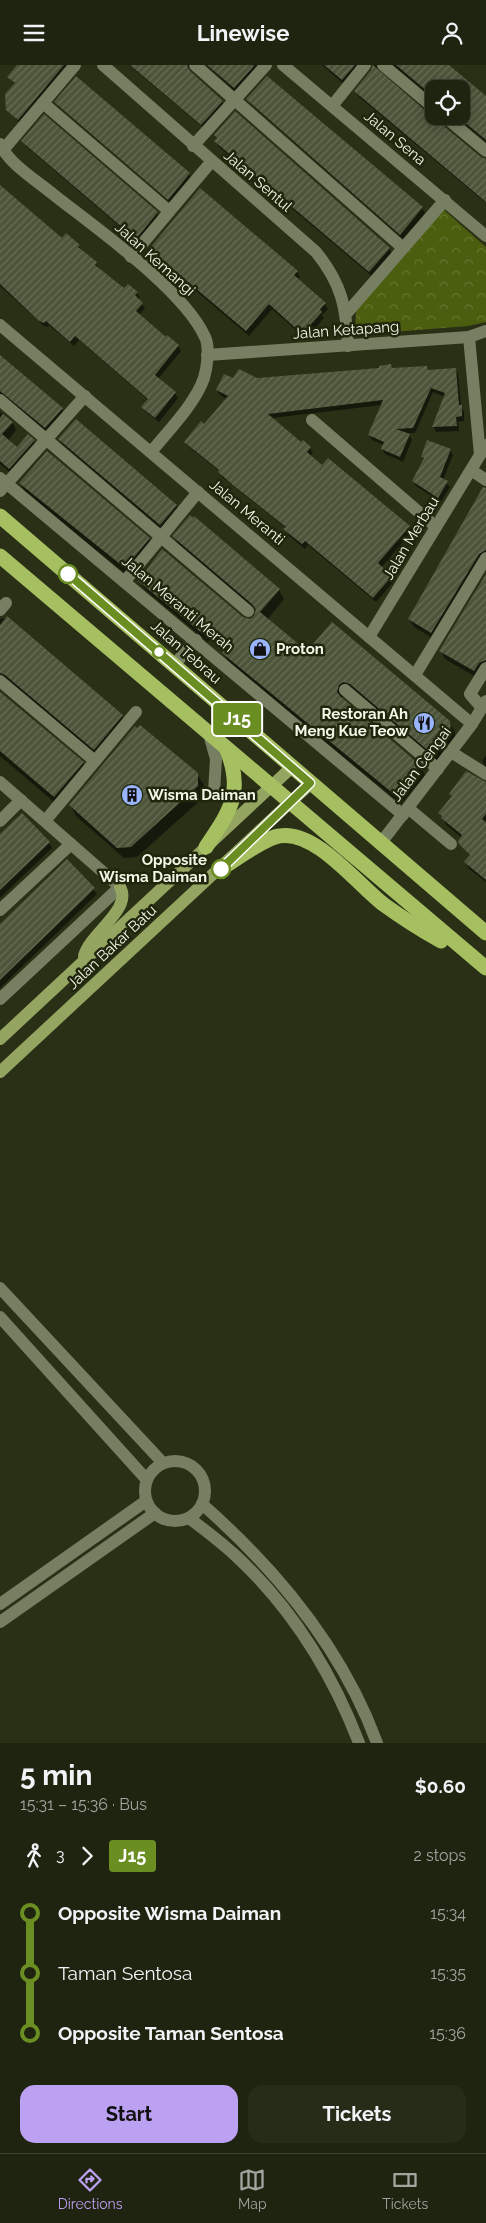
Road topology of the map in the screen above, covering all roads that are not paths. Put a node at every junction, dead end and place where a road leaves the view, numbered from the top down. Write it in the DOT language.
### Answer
graph roads {
  1 [pos="74,65"];
  2 [pos="103,65"];
  3 [pos="195,65"];
  4 [pos="266,65"];
  5 [pos="283,65"];
  6 [pos="365,65"];
  7 [pos="383,65"];
  8 [pos="235,100"];
  9 [pos="425,100"];
  10 [pos="43,103"];
  11 [pos="332,106"];
  12 [pos="455,125"];
  13 [pos="193,146"];
  14 [pos="1,147"];
  15 [pos="486,151"];
  16 [pos="211,162"];
  17 [pos="445,200"];
  18 [pos="169,211"];
  19 [pos="483,228"];
  20 [pos="403,248"];
  21 [pos="132,257"];
  22 [pos="346,314"];
  23 [pos="0,325"];
  24 [pos="486,331"];
  25 [pos="469,337"];
  26 [pos="348,346"];
  27 [pos="207,355"];
  28 [pos="85,396"];
  29 [pos="0,401"];
  30 [pos="312,420"];
  31 [pos="46,440"];
  32 [pos="483,450"];
  33 [pos="151,452"];
  34 [pos="471,470"];
  35 [pos="486,480"];
  36 [pos="2,484"];
  37 [pos="198,492"];
  38 [pos="0,516"];
  39 [pos="436,527"];
  40 [pos="161,537"];
  41 [pos="0,555"];
  42 [pos="486,558"];
  43 [pos="125,581"];
  44 [pos="248,611"];
  45 [pos="369,637"];
  46 [pos="196,640"];
  47 [pos="174,665"];
  48 [pos="486,668"];
  49 [pos="415,675"];
  50 [pos="0,681"];
  51 [pos="346,690"];
  52 [pos="484,705"];
  53 [pos="136,712"];
  54 [pos="472,724"];
  55 [pos="209,734"];
  56 [pos="226,748"];
  57 [pos="451,752"];
  58 [pos="95,761"];
  59 [pos="292,767"];
  60 [pos="438,769"];
  61 [pos="486,774"];
  62 [pos="0,782"];
  63 [pos="310,783"];
  64 [pos="271,787"];
  65 [pos="214,792"];
  66 [pos="22,801"];
  67 [pos="291,803"];
  68 [pos="406,811"];
  69 [pos="0,821"];
  70 [pos="45,821"];
  71 [pos="71,844"];
  72 [pos="380,844"];
  73 [pos="451,844"];
  74 [pos="206,847"];
  75 [pos="220,870"];
  76 [pos="120,887"];
  77 [pos="0,910"];
  78 [pos="486,933"];
  79 [pos="474,958"];
  80 [pos="83,960"];
  81 [pos="486,969"];
  82 [pos="0,999"];
  83 [pos="0,1040"];
  84 [pos="0,1072"];
  85 [pos="0,1288"];
  86 [pos="0,1317"];
  87 [pos="163,1463"];
  88 [pos="147,1480"];
  89 [pos="146,1501"];
  90 [pos="202,1504"];
  91 [pos="154,1513"];
  92 [pos="189,1518"];
  93 [pos="0,1604"];
  94 [pos="0,1622"];
  95 [pos="359,1743"];
  96 [pos="377,1743"];
  1 -- 10 [label="street"];
  2 -- 13 [label="street, Jalan Sentul"];
  3 -- 8 [label="street"];
  4 -- 8 [label="street"];
  5 -- 11 [label="street, Jalan Sena"];
  6 -- 11 [label="street"];
  7 -- 9 [label="street"];
  8 -- 13 [label="street"];
  8 -- 20 [label="street"];
  10 -- 14 [label="street"];
  10 -- 18 [label="street"];
  11 -- 17 [label="street, Jalan Sena"];
  12 -- 15 [label="street"];
  13 -- 16 [label="street, Jalan Sentul"];
  14 -- 21 [label="street, Jalan Kemangi"];
  16 -- 18 [label="street"];
  16 -- 22 [label="street, Jalan Sentul"];
  17 -- 19 [label="street, Jalan Sena"];
  17 -- 20 [label="street"];
  18 -- 21 [label="street"];
  20 -- 22 [label="street"];
  21 -- 27 [label="street, Jalan Kemangi"];
  22 -- 26 [label="street, Jalan Sentul"];
  23 -- 28 [label="street, Jalan Meranti"];
  24 -- 25 [label="street, Jalan Ketapang"];
  25 -- 26 [label="street, Jalan Ketapang"];
  25 -- 32 [label="street, Jalan Merbau"];
  26 -- 27 [label="street, Jalan Ketapang"];
  27 -- 33 [label="street, Jalan Kemangi"];
  28 -- 31 [label="street"];
  28 -- 33 [label="street, Jalan Meranti"];
  29 -- 31 [label="street"];
  30 -- 39 [label="street"];
  31 -- 36 [label="street"];
  31 -- 40 [label="street"];
  32 -- 34 [label="street, Jalan Merbau"];
  33 -- 37 [label="street, Jalan Meranti"];
  34 -- 35 [label="street"];
  34 -- 39 [label="street, Jalan Merbau"];
  36 -- 43 [label="street, Jalan Meranti Merah"];
  37 -- 40 [label="street"];
  37 -- 45 [label="street, Jalan Meranti"];
  38 -- 47 [label="highway, Jalan Tebrau"];
  39 -- 45 [label="street, Jalan Merbau"];
  40 -- 43 [label="street"];
  40 -- 44 [label="street"];
  41 -- 55 [label="highway"];
  42 -- 49 [label="street"];
  43 -- 46 [label="street, Jalan Meranti Merah"];
  45 -- 49 [label="street, Jalan Meranti"];
  46 -- 47 [label="street"];
  46 -- 68 [label="street, Jalan Meranti Merah"];
  47 -- 59 [label="highway, Jalan Tebrau"];
  48 -- 52 [label="street"];
  49 -- 54 [label="street, Jalan Meranti"];
  50 -- 58 [label="street"];
  51 -- 60 [label="street"];
  52 -- 54 [label="street, Jalan Cengai"];
  53 -- 58 [label="street"];
  54 -- 57 [label="street, Jalan Cengai"];
  55 -- 56 [label="highway"];
  55 -- 65 [label="street"];
  56 -- 64 [label="highway"];
  56 -- 74 [label="highway"];
  57 -- 60 [label="street, Jalan Cengai"];
  57 -- 61 [label="street"];
  58 -- 70 [label="street"];
  59 -- 63 [label="highway, Jalan Tebrau"];
  59 -- 64 [label="main road, Jalan Bakar Batu"];
  60 -- 68 [label="street, Jalan Cengai"];
  62 -- 66 [label="street"];
  63 -- 67 [label="main road, Jalan Bakar Batu"];
  63 -- 72 [label="highway, Jalan Tebrau"];
  64 -- 67 [label="highway"];
  64 -- 74 [label="main road, Jalan Bakar Batu"];
  66 -- 69 [label="street"];
  66 -- 70 [label="street"];
  67 -- 75 [label="main road, Jalan Bakar Batu"];
  67 -- 79 [label="highway"];
  68 -- 72 [label="street, Jalan Cengai"];
  68 -- 73 [label="street, Jalan Meranti Merah"];
  70 -- 71 [label="street"];
  71 -- 76 [label="street"];
  71 -- 77 [label="street"];
  72 -- 78 [label="highway, Jalan Tebrau"];
  74 -- 80 [label="main road, Jalan Bakar Batu"];
  75 -- 79 [label="highway"];
  75 -- 84 [label="main road, Jalan Bakar Batu"];
  76 -- 80 [label="main road"];
  76 -- 82 [label="street"];
  79 -- 81 [label="highway"];
  80 -- 83 [label="main road, Jalan Bakar Batu"];
  85 -- 87 [label="street"];
  86 -- 88 [label="street"];
  87 -- 88 [label="street"];
  87 -- 90 [label="street"];
  88 -- 89 [label="street"];
  89 -- 91 [label="street"];
  89 -- 93 [label="street"];
  90 -- 92 [label="street"];
  90 -- 96 [label="street"];
  91 -- 92 [label="street"];
  91 -- 94 [label="street"];
  92 -- 95 [label="street"];
}
